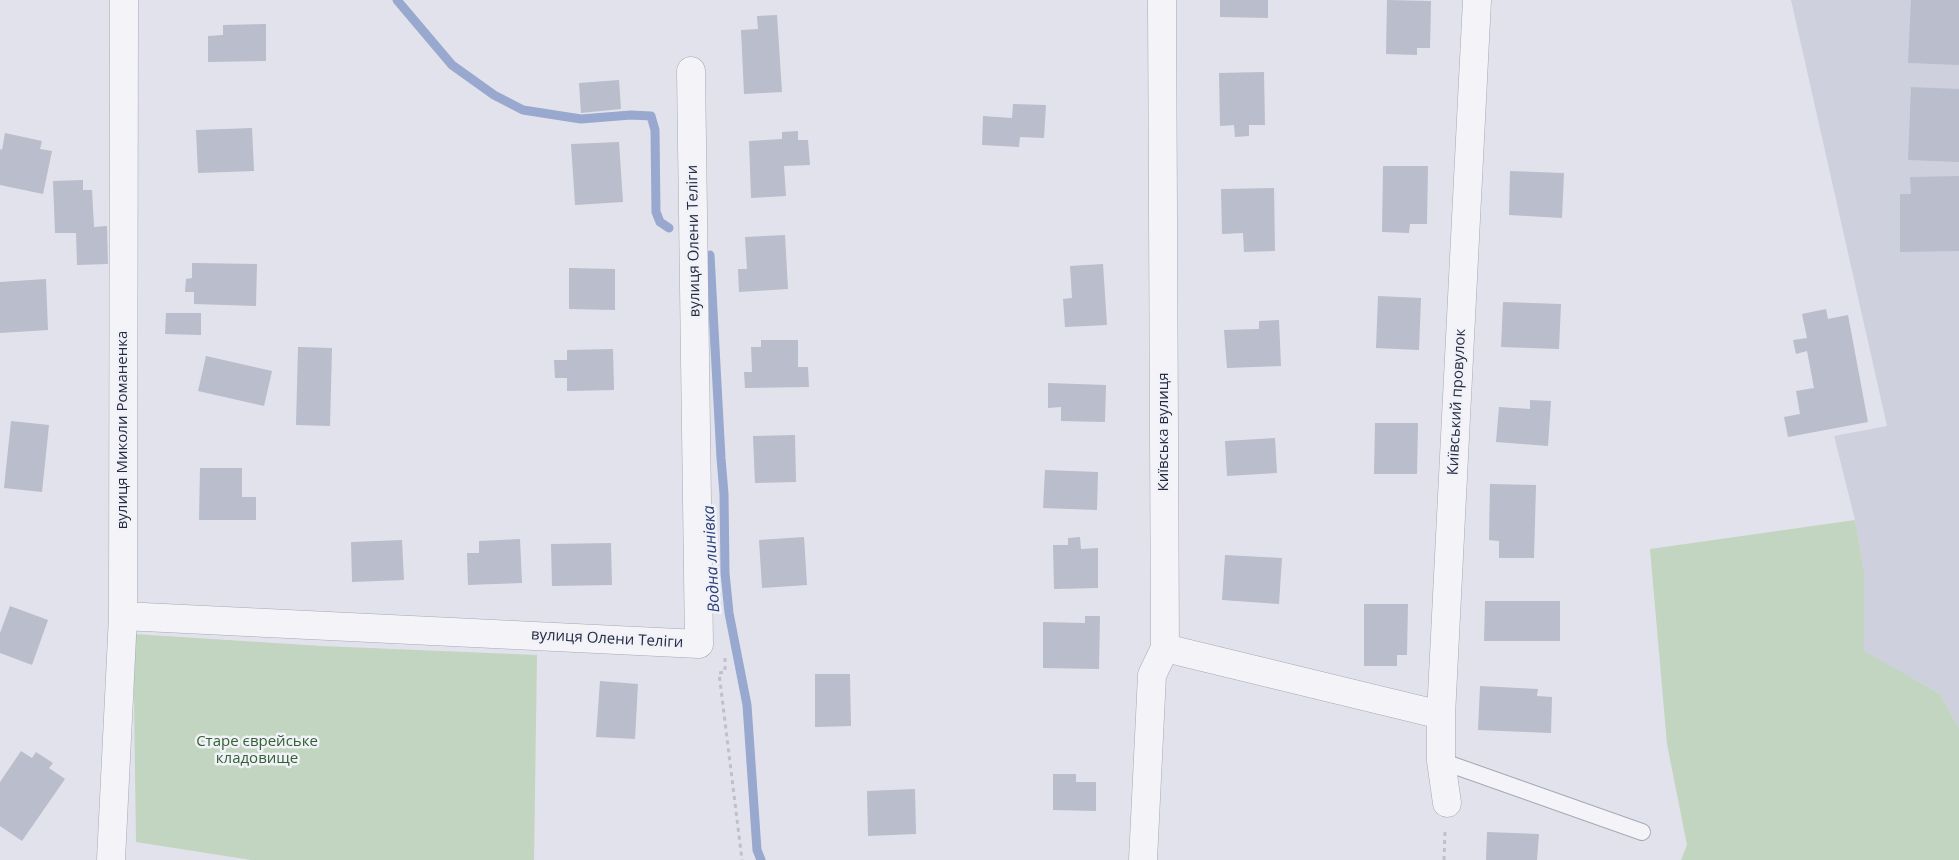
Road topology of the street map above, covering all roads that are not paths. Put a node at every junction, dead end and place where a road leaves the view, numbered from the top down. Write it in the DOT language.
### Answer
graph roads {
  1 [pos="124,0"];
  2 [pos="1162,0"];
  3 [pos="1478,0"];
  4 [pos="691,71"];
  5 [pos="123,616"];
  6 [pos="1165,648"];
  7 [pos="1441,715"];
  8 [pos="1441,761"];
  9 [pos="1447,803"];
  10 [pos="1642,832"];
  11 [pos="111,860"];
  12 [pos="1143,860"];
  1 -- 5 [label="street, вулиця Миколи Романенка"];
  2 -- 6 [label="street, Київська вулиця"];
  3 -- 7 [label="street, Київський провулок"];
  4 -- 5 [label="street, вулиця Олени Теліги"];
  5 -- 11 [label="street, вулиця Миколи Романенка"];
  6 -- 7 [label="street"];
  6 -- 12 [label="street, Київська вулиця"];
  7 -- 8 [label="street, Київський провулок"];
  8 -- 9 [label="street, Київський провулок"];
  8 -- 10 [label="lane"];
}
